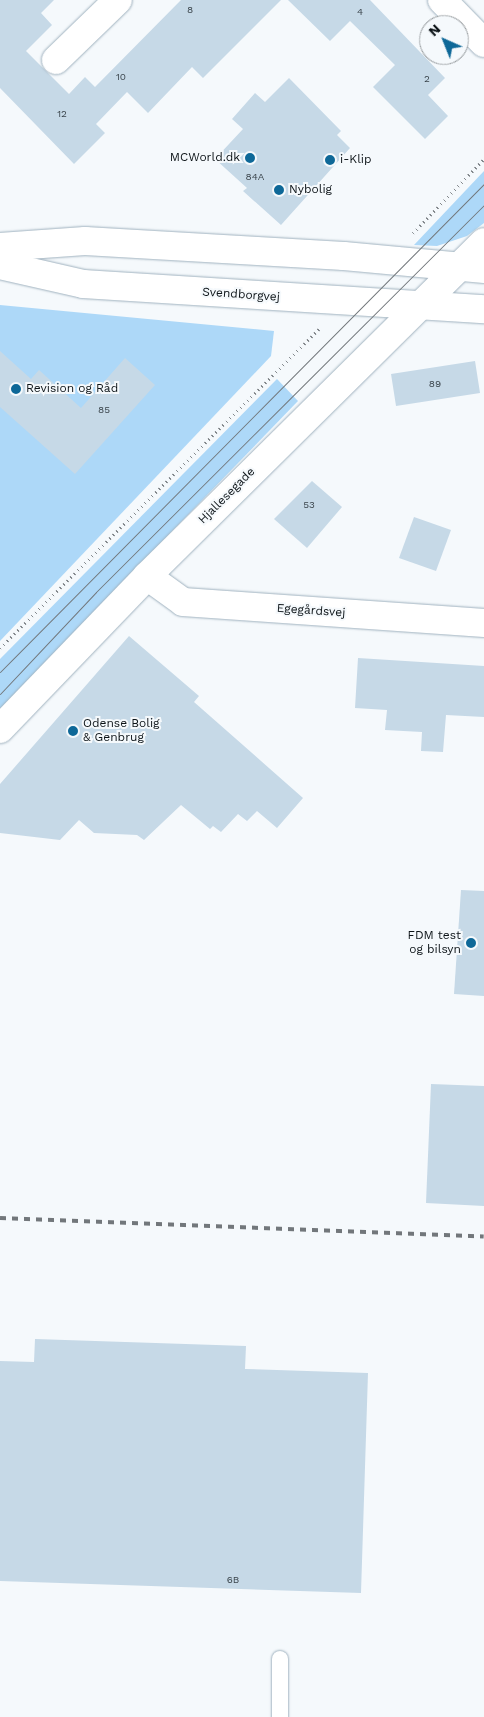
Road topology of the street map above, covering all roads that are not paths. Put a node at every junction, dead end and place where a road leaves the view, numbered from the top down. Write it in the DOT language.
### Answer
graph roads {
  1 [pos="118,0"];
  2 [pos="442,0"];
  3 [pos="484,43"];
  4 [pos="56,60"];
  5 [pos="484,242"];
  6 [pos="0,247"];
  7 [pos="0,265"];
  8 [pos="472,268"];
  9 [pos="420,306"];
  10 [pos="484,310"];
  11 [pos="147,576"];
  12 [pos="484,623"];
  13 [pos="0,729"];
  14 [pos="280,1659"];
  15 [pos="280,1717"];
  1 -- 4 [label="street"];
  2 -- 3 [label="street"];
  5 -- 8 [label="street"];
  6 -- 8 [label="street"];
  7 -- 9 [label="street, Svendborgvej"];
  8 -- 9 [label="street, Hjallesegade"];
  9 -- 10 [label="street, Svendborgvej"];
  9 -- 11 [label="street, Hjallesegade"];
  11 -- 12 [label="street, Egegårdsvej"];
  11 -- 13 [label="street, Hjallesegade"];
  14 -- 15 [label="lane"];
}
